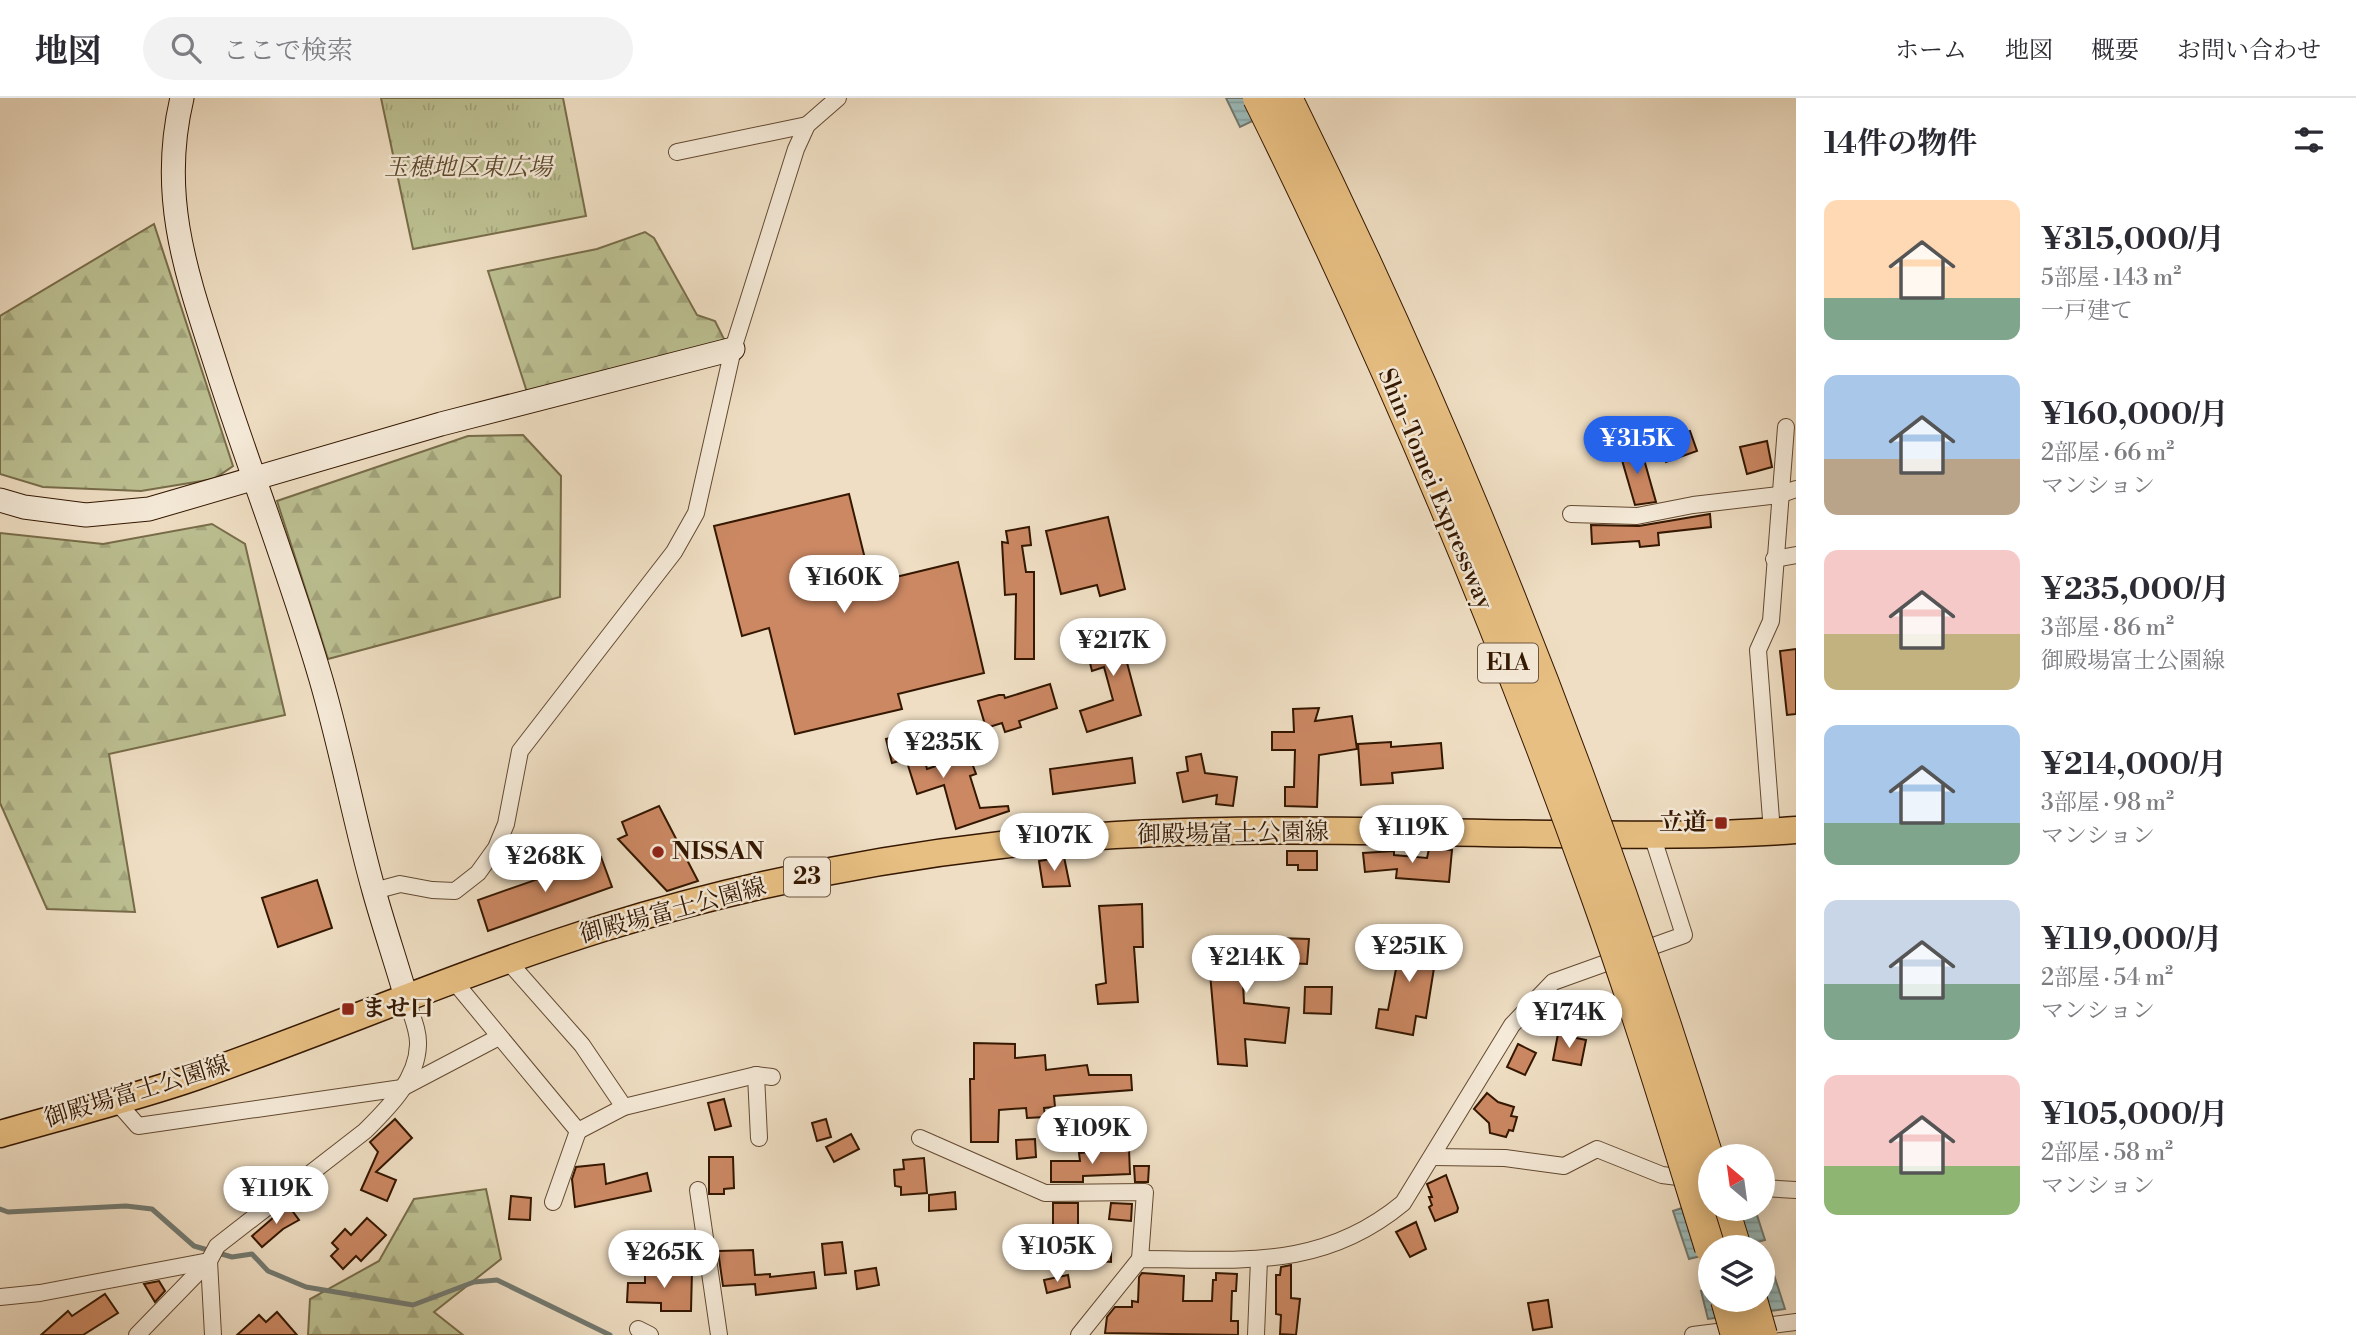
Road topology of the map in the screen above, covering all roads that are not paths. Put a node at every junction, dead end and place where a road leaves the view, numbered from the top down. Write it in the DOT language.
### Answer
graph roads {
  1 [pos="182,98"];
  2 [pos="838,98"];
  3 [pos="1258,98"];
  4 [pos="1287,98"];
  5 [pos="807,125"];
  6 [pos="677,152"];
  7 [pos="733,349"];
  8 [pos="1786,428"];
  9 [pos="253,479"];
  10 [pos="1796,489"];
  11 [pos="1779,495"];
  12 [pos="0,500"];
  13 [pos="1571,514"];
  14 [pos="1796,555"];
  15 [pos="1774,559"];
  16 [pos="1784,831"];
  17 [pos="1652,835"];
  18 [pos="374,891"];
  19 [pos="507,960"];
  20 [pos="453,980"];
  21 [pos="406,998"];
  22 [pos="499,1037"];
  23 [pos="402,1088"];
  24 [pos="117,1102"];
  25 [pos="624,1107"];
  26 [pos="578,1131"];
  27 [pos="0,1134"];
  28 [pos="920,1138"];
  29 [pos="759,1139"];
  30 [pos="1704,1144"];
  31 [pos="1432,1157"];
  32 [pos="1698,1180"];
  33 [pos="1775,1189"];
  34 [pos="698,1190"];
  35 [pos="1796,1190"];
  36 [pos="553,1202"];
  37 [pos="1706,1235"];
  38 [pos="1140,1259"];
  39 [pos="1259,1259"];
  40 [pos="209,1261"];
  41 [pos="0,1297"];
  42 [pos="1729,1312"];
  43 [pos="1755,1312"];
  44 [pos="1796,1322"];
  45 [pos="137,1335"];
  46 [pos="213,1335"];
  47 [pos="719,1335"];
  48 [pos="1079,1335"];
  49 [pos="1256,1335"];
  50 [pos="1693,1335"];
  51 [pos="1736,1335"];
  52 [pos="1762,1335"];
  1 -- 9 [label="street"];
  2 -- 5 [label="street"];
  3 -- 37 [label="highway, Shin-Tomei Expressway / E1A, bridge"];
  4 -- 30 [label="highway, Shin-Tomei Expressway / E1A, bridge"];
  5 -- 6 [label="street"];
  5 -- 7 [label="street"];
  7 -- 9 [label="street"];
  7 -- 18 [label="street"];
  8 -- 11 [label="street"];
  9 -- 12 [label="street"];
  9 -- 18 [label="street"];
  10 -- 11 [label="street"];
  11 -- 13 [label="street"];
  11 -- 15 [label="street"];
  14 -- 15 [label="street"];
  15 -- 16 [label="street"];
  16 -- 17 [label="main road, 御殿場富士公園線 / 23"];
  17 -- 19 [label="main road, 御殿場富士公園線 / 23"];
  17 -- 31 [label="street"];
  18 -- 21 [label="street"];
  19 -- 20 [label="main road, 御殿場富士公園線 / 23"];
  19 -- 25 [label="street"];
  20 -- 21 [label="main road, 御殿場富士公園線 / 23"];
  20 -- 22 [label="street"];
  21 -- 23 [label="street"];
  21 -- 24 [label="main road, 御殿場富士公園線 / 23"];
  22 -- 23 [label="street"];
  22 -- 26 [label="street"];
  23 -- 24 [label="street"];
  23 -- 40 [label="street"];
  24 -- 27 [label="main road, 御殿場富士公園線 / 23"];
  25 -- 26 [label="street"];
  25 -- 29 [label="street"];
  26 -- 36 [label="street"];
  28 -- 38 [label="street"];
  31 -- 32 [label="street"];
  31 -- 39 [label="street"];
  33 -- 35 [label="street"];
  34 -- 47 [label="street"];
  38 -- 39 [label="street"];
  38 -- 48 [label="street"];
  39 -- 49 [label="street"];
  40 -- 41 [label="street"];
  40 -- 45 [label="street"];
  40 -- 46 [label="street"];
  42 -- 51 [label="highway, bridge"];
  43 -- 52 [label="highway, bridge"];
  44 -- 50 [label="street"];
}
